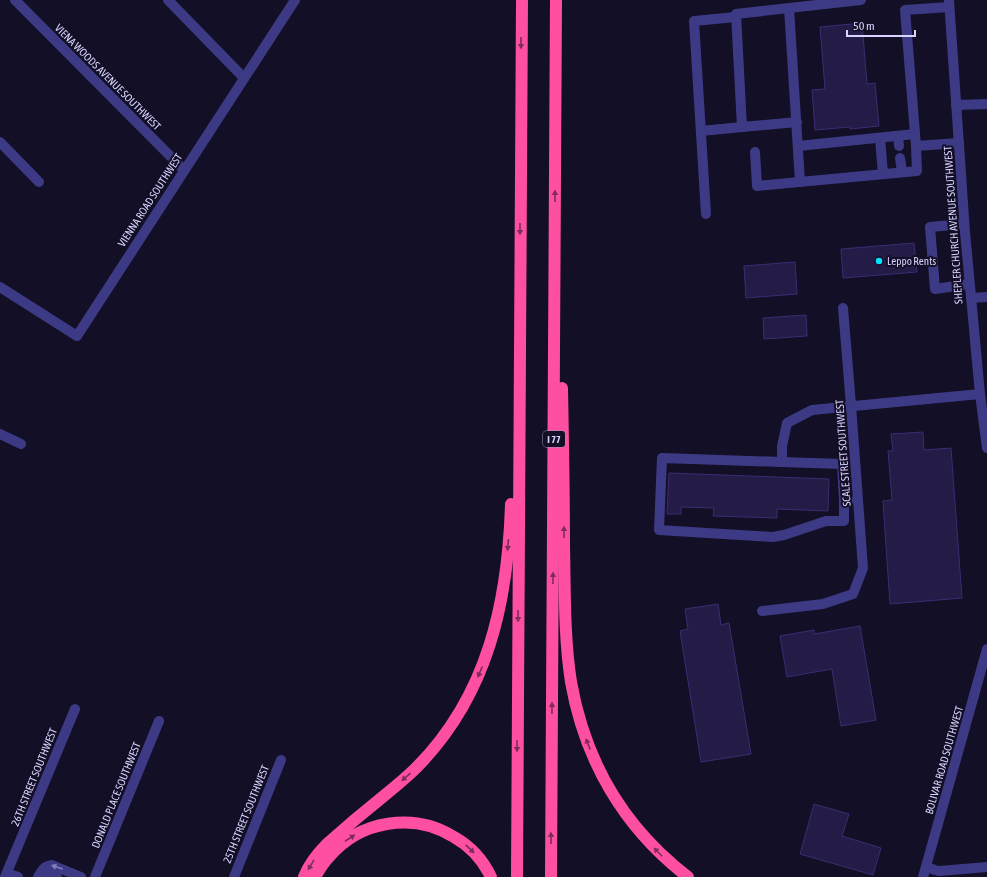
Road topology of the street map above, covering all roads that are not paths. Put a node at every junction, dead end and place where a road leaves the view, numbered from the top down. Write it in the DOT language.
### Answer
graph roads {
  1 [pos="15,0"];
  2 [pos="168,0"];
  3 [pos="295,0"];
  4 [pos="522,0"];
  5 [pos="556,0"];
  6 [pos="860,0"];
  7 [pos="949,3"];
  8 [pos="905,5"];
  9 [pos="789,8"];
  10 [pos="736,17"];
  11 [pos="244,78"];
  12 [pos="987,104"];
  13 [pos="956,105"];
  14 [pos="797,122"];
  15 [pos="742,127"];
  16 [pos="701,131"];
  17 [pos="915,134"];
  18 [pos="880,138"];
  19 [pos="0,142"];
  20 [pos="959,143"];
  21 [pos="798,146"];
  22 [pos="916,146"];
  23 [pos="755,152"];
  24 [pos="900,158"];
  25 [pos="184,170"];
  26 [pos="902,172"];
  27 [pos="883,174"];
  28 [pos="38,182"];
  29 [pos="800,182"];
  30 [pos="706,214"];
  31 [pos="555,218"];
  32 [pos="964,224"];
  33 [pos="520,283"];
  34 [pos="969,284"];
  35 [pos="0,287"];
  36 [pos="987,297"];
  37 [pos="971,298"];
  38 [pos="843,308"];
  39 [pos="980,394"];
  40 [pos="851,406"];
  41 [pos="0,434"];
  42 [pos="21,444"];
  43 [pos="987,448"];
  44 [pos="782,462"];
  45 [pos="858,499"];
  46 [pos="844,500"];
  47 [pos="762,611"];
  48 [pos="987,649"];
  49 [pos="75,709"];
  50 [pos="159,721"];
  51 [pos="280,760"];
  52 [pos="987,867"];
  53 [pos="925,872"];
  54 [pos="6,875"];
  55 [pos="18,877"];
  56 [pos="38,877"];
  57 [pos="45,877"];
  58 [pos="57,877"];
  59 [pos="81,877"];
  60 [pos="95,877"];
  61 [pos="234,877"];
  62 [pos="304,877"];
  63 [pos="315,877"];
  64 [pos="491,877"];
  65 [pos="517,877"];
  66 [pos="551,877"];
  67 [pos="688,877"];
  1 -- 25 [label="street, VIENA WOODS AVENUE SOUTHWEST"];
  2 -- 11 [label="street"];
  3 -- 11 [label="street, VIENNA ROAD SOUTHWEST"];
  4 -- 33 [label="highway, one-way"];
  31 -- 5 [label="highway, I 77, one-way"];
  6 -- 9 [label="street"];
  7 -- 8 [label="street"];
  7 -- 13 [label="street, SHEPLER CHURCH AVENUE SOUTHWEST"];
  8 -- 17 [label="street"];
  9 -- 10 [label="street"];
  9 -- 14 [label="street"];
  10 -- 15 [label="street"];
  10 -- 16 [label="street"];
  11 -- 25 [label="street, VIENNA ROAD SOUTHWEST"];
  12 -- 13 [label="street"];
  13 -- 20 [label="street, SHEPLER CHURCH AVENUE SOUTHWEST"];
  14 -- 15 [label="street"];
  14 -- 21 [label="street"];
  15 -- 16 [label="street"];
  16 -- 30 [label="street"];
  17 -- 18 [label="street"];
  17 -- 22 [label="street"];
  18 -- 21 [label="street"];
  18 -- 27 [label="street"];
  19 -- 28 [label="street"];
  20 -- 22 [label="street"];
  20 -- 32 [label="street, SHEPLER CHURCH AVENUE SOUTHWEST"];
  21 -- 29 [label="street"];
  22 -- 26 [label="street"];
  23 -- 29 [label="street"];
  24 -- 26 [label="street"];
  25 -- 35 [label="street, VIENNA ROAD SOUTHWEST"];
  26 -- 27 [label="street"];
  27 -- 29 [label="street"];
  66 -- 31 [label="highway, I 77, one-way"];
  67 -- 31 [label="highway, one-way"];
  32 -- 34 [label="street, SHEPLER CHURCH AVENUE SOUTHWEST"];
  32 -- 34 [label="street"];
  33 -- 62 [label="highway, one-way"];
  33 -- 65 [label="highway, one-way"];
  34 -- 37 [label="street, SHEPLER CHURCH AVENUE SOUTHWEST"];
  36 -- 37 [label="street"];
  37 -- 39 [label="street, SHEPLER CHURCH AVENUE SOUTHWEST"];
  38 -- 40 [label="street, SCALE STREET SOUTHWEST"];
  39 -- 40 [label="street"];
  39 -- 43 [label="street, SHEPLER CHURCH AVENUE SOUTHWEST"];
  40 -- 44 [label="street"];
  40 -- 45 [label="street, SCALE STREET SOUTHWEST"];
  41 -- 42 [label="street"];
  44 -- 46 [label="street"];
  44 -- 46 [label="street"];
  45 -- 46 [label="street"];
  45 -- 47 [label="street, SCALE STREET SOUTHWEST"];
  48 -- 53 [label="street, BOLIVAR ROAD SOUTHWEST"];
  49 -- 54 [label="street, 26TH STREET SOUTHWEST"];
  50 -- 60 [label="street, DONALD PLACE SOUTHWEST"];
  51 -- 61 [label="street, 25TH STREET SOUTHWEST"];
  52 -- 53 [label="street"];
  54 -- 55 [label="street"];
  59 -- 56 [label="street, one-way"];
  57 -- 58 [label="street"];
  63 -- 64 [label="highway, one-way"];
}
